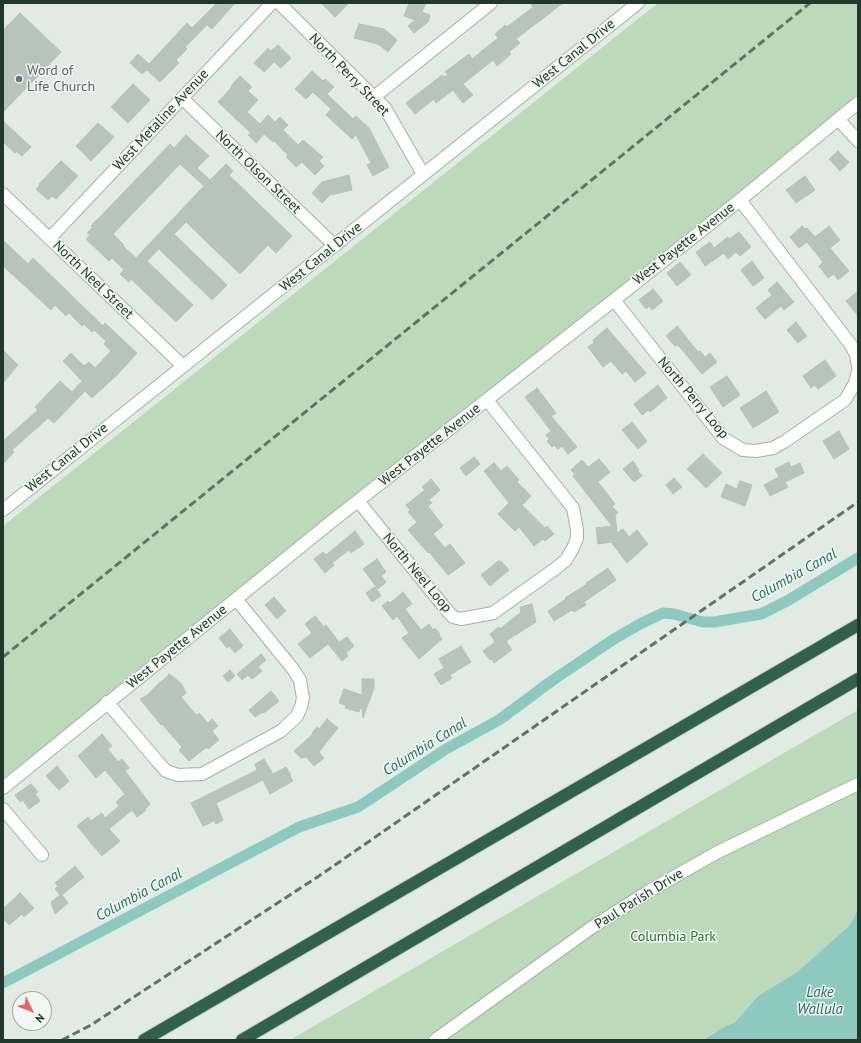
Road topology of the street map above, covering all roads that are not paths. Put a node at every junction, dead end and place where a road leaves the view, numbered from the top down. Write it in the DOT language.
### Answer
graph roads {
  1 [pos="272,3"];
  2 [pos="279,3"];
  3 [pos="638,3"];
  4 [pos="482,5"];
  5 [pos="374,97"];
  6 [pos="182,98"];
  7 [pos="858,103"];
  8 [pos="839,120"];
  9 [pos="858,141"];
  10 [pos="423,174"];
  11 [pos="3,194"];
  12 [pos="740,200"];
  13 [pos="50,238"];
  14 [pos="335,246"];
  15 [pos="614,300"];
  16 [pos="183,366"];
  17 [pos="858,366"];
  18 [pos="858,371"];
  19 [pos="487,400"];
  20 [pos="358,501"];
  21 [pos="3,510"];
  22 [pos="236,599"];
  23 [pos="858,625"];
  24 [pos="858,679"];
  25 [pos="107,702"];
  26 [pos="858,784"];
  27 [pos="3,788"];
  28 [pos="3,809"];
  29 [pos="42,855"];
  30 [pos="144,1040"];
  31 [pos="242,1040"];
  32 [pos="435,1040"];
  1 -- 6 [label="street, West Metaline Avenue"];
  2 -- 5 [label="street, North Perry Street"];
  3 -- 10 [label="street, West Canal Drive"];
  4 -- 5 [label="street"];
  5 -- 10 [label="street, North Perry Street"];
  6 -- 13 [label="street, West Metaline Avenue"];
  6 -- 14 [label="street, North Olson Street"];
  7 -- 8 [label="street, West Payette Avenue"];
  8 -- 9 [label="street"];
  8 -- 12 [label="street, West Payette Avenue"];
  10 -- 14 [label="street, West Canal Drive"];
  11 -- 13 [label="street, North Neel Street"];
  12 -- 15 [label="street, West Payette Avenue"];
  12 -- 17 [label="street"];
  13 -- 16 [label="street, North Neel Street"];
  14 -- 16 [label="street, West Canal Drive"];
  15 -- 18 [label="street, North Perry Loop"];
  15 -- 19 [label="street, West Payette Avenue"];
  16 -- 21 [label="street, West Canal Drive"];
  19 -- 20 [label="street, West Payette Avenue"];
  19 -- 20 [label="street, North Neel Loop"];
  20 -- 22 [label="street, West Payette Avenue"];
  22 -- 25 [label="street, West Payette Avenue"];
  22 -- 25 [label="street"];
  23 -- 30 [label="highway"];
  24 -- 31 [label="highway"];
  25 -- 27 [label="street, West Payette Avenue"];
  26 -- 32 [label="street, Paul Parish Drive"];
  28 -- 29 [label="street"];
}
